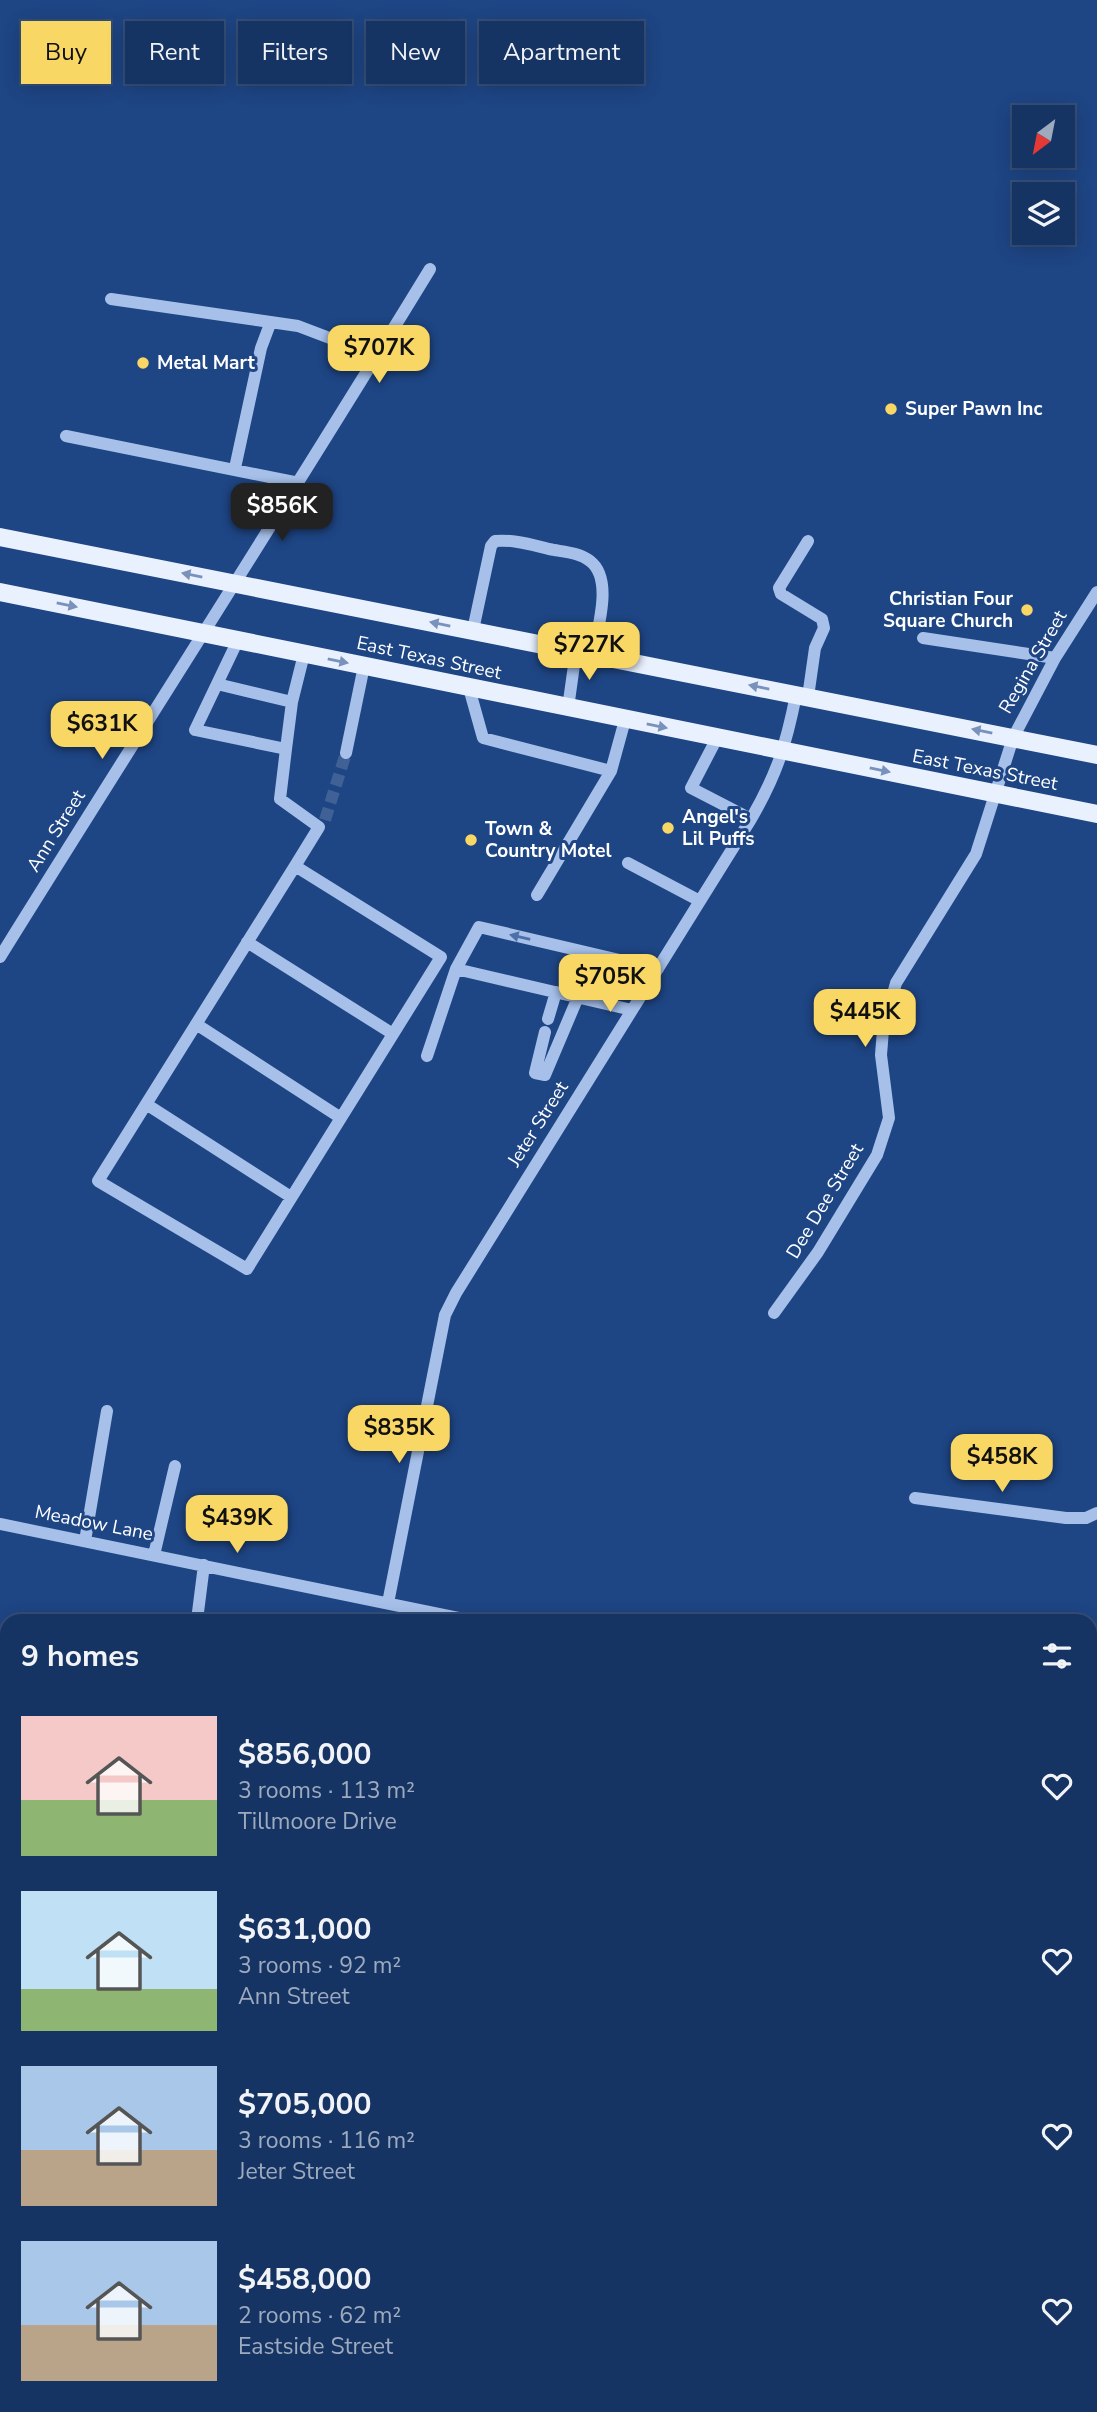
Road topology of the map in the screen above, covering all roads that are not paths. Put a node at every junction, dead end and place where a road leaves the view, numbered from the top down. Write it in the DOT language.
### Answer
graph roads {
  1 [pos="430,269"];
  2 [pos="111,299"];
  3 [pos="270,324"];
  4 [pos="377,356"];
  5 [pos="66,436"];
  6 [pos="235,468"];
  7 [pos="299,483"];
  8 [pos="0,537"];
  9 [pos="808,541"];
  10 [pos="234,583"];
  11 [pos="0,592"];
  12 [pos="1097,592"];
  13 [pos="473,630"];
  14 [pos="202,632"];
  15 [pos="923,638"];
  16 [pos="239,640"];
  17 [pos="584,652"];
  18 [pos="304,654"];
  19 [pos="1055,657"];
  20 [pos="364,666"];
  21 [pos="217,684"];
  22 [pos="469,688"];
  23 [pos="802,696"];
  24 [pos="292,702"];
  25 [pos="568,708"];
  26 [pos="625,720"];
  27 [pos="717,738"];
  28 [pos="1013,738"];
  29 [pos="285,749"];
  30 [pos="785,750"];
  31 [pos="346,753"];
  32 [pos="1097,755"];
  33 [pos="611,771"];
  34 [pos="996,794"];
  35 [pos="1097,814"];
  36 [pos="751,819"];
  37 [pos="628,863"];
  38 [pos="295,866"];
  39 [pos="537,895"];
  40 [pos="700,901"];
  41 [pos="247,942"];
  42 [pos="0,957"];
  43 [pos="456,969"];
  44 [pos="658,969"];
  45 [pos="556,992"];
  46 [pos="578,997"];
  47 [pos="632,1010"];
  48 [pos="196,1024"];
  49 [pos="393,1034"];
  50 [pos="427,1056"];
  51 [pos="146,1104"];
  52 [pos="341,1118"];
  53 [pos="292,1197"];
  54 [pos="774,1313"];
  55 [pos="107,1411"];
  56 [pos="175,1466"];
  57 [pos="915,1499"];
  58 [pos="1097,1513"];
  59 [pos="0,1524"];
  60 [pos="85,1541"];
  61 [pos="155,1555"];
  62 [pos="204,1565"];
  63 [pos="388,1603"];
  64 [pos="198,1614"];
  65 [pos="413,1614"];
  1 -- 4 [label="street, Ann Street"];
  2 -- 3 [label="street"];
  3 -- 4 [label="street"];
  3 -- 6 [label="street"];
  4 -- 7 [label="street, Ann Street"];
  5 -- 6 [label="street"];
  6 -- 7 [label="street"];
  7 -- 10 [label="street, Ann Street"];
  10 -- 8 [label="main road, East Texas Street, one-way"];
  9 -- 23 [label="street, Jeter Street"];
  13 -- 10 [label="main road, East Texas Street, one-way"];
  10 -- 14 [label="street, Ann Street"];
  11 -- 14 [label="main road, East Texas Street, one-way"];
  12 -- 19 [label="street, Regina Street"];
  13 -- 17 [label="main road, East Texas Street"];
  13 -- 17 [label="street"];
  14 -- 16 [label="main road, East Texas Street"];
  14 -- 42 [label="street, Ann Street"];
  15 -- 19 [label="street"];
  16 -- 18 [label="main road, East Texas Street"];
  16 -- 21 [label="street"];
  23 -- 17 [label="main road, East Texas Street, one-way"];
  17 -- 25 [label="street"];
  18 -- 20 [label="main road, East Texas Street, one-way"];
  18 -- 24 [label="street"];
  19 -- 28 [label="street, Regina Street"];
  20 -- 22 [label="main road, East Texas Street"];
  20 -- 31 [label="street"];
  21 -- 24 [label="street"];
  21 -- 29 [label="street"];
  22 -- 25 [label="main road, East Texas Street"];
  22 -- 33 [label="street"];
  28 -- 23 [label="main road, East Texas Street, one-way"];
  23 -- 30 [label="street, Jeter Street"];
  24 -- 29 [label="street"];
  25 -- 26 [label="main road, East Texas Street"];
  26 -- 27 [label="main road, East Texas Street, one-way"];
  26 -- 33 [label="street"];
  27 -- 30 [label="main road, East Texas Street"];
  27 -- 36 [label="street"];
  28 -- 32 [label="main road, East Texas Street"];
  28 -- 34 [label="street, Regina Street"];
  29 -- 38 [label="street"];
  30 -- 34 [label="main road, East Texas Street, one-way"];
  30 -- 36 [label="street, Jeter Street"];
  33 -- 39 [label="street"];
  34 -- 35 [label="main road, East Texas Street"];
  34 -- 54 [label="street, Dee Dee Street"];
  36 -- 40 [label="street, Jeter Street"];
  37 -- 40 [label="street"];
  38 -- 41 [label="street"];
  38 -- 49 [label="street"];
  40 -- 44 [label="street, Jeter Street"];
  41 -- 48 [label="street"];
  41 -- 49 [label="street"];
  44 -- 43 [label="street, one-way"];
  43 -- 45 [label="street"];
  43 -- 50 [label="street"];
  44 -- 47 [label="street, Jeter Street"];
  45 -- 46 [label="street"];
  45 -- 46 [label="street"];
  46 -- 47 [label="street"];
  47 -- 63 [label="street, Jeter Street"];
  48 -- 51 [label="street"];
  48 -- 52 [label="street"];
  49 -- 52 [label="street"];
  51 -- 53 [label="street"];
  51 -- 53 [label="street"];
  52 -- 53 [label="street"];
  55 -- 60 [label="street"];
  56 -- 61 [label="street"];
  57 -- 58 [label="street"];
  59 -- 60 [label="street, Meadow Lane"];
  60 -- 61 [label="street, Meadow Lane"];
  61 -- 62 [label="street, Meadow Lane"];
  62 -- 63 [label="street, Meadow Lane"];
  62 -- 64 [label="street"];
  63 -- 65 [label="street, Meadow Lane"];
}
